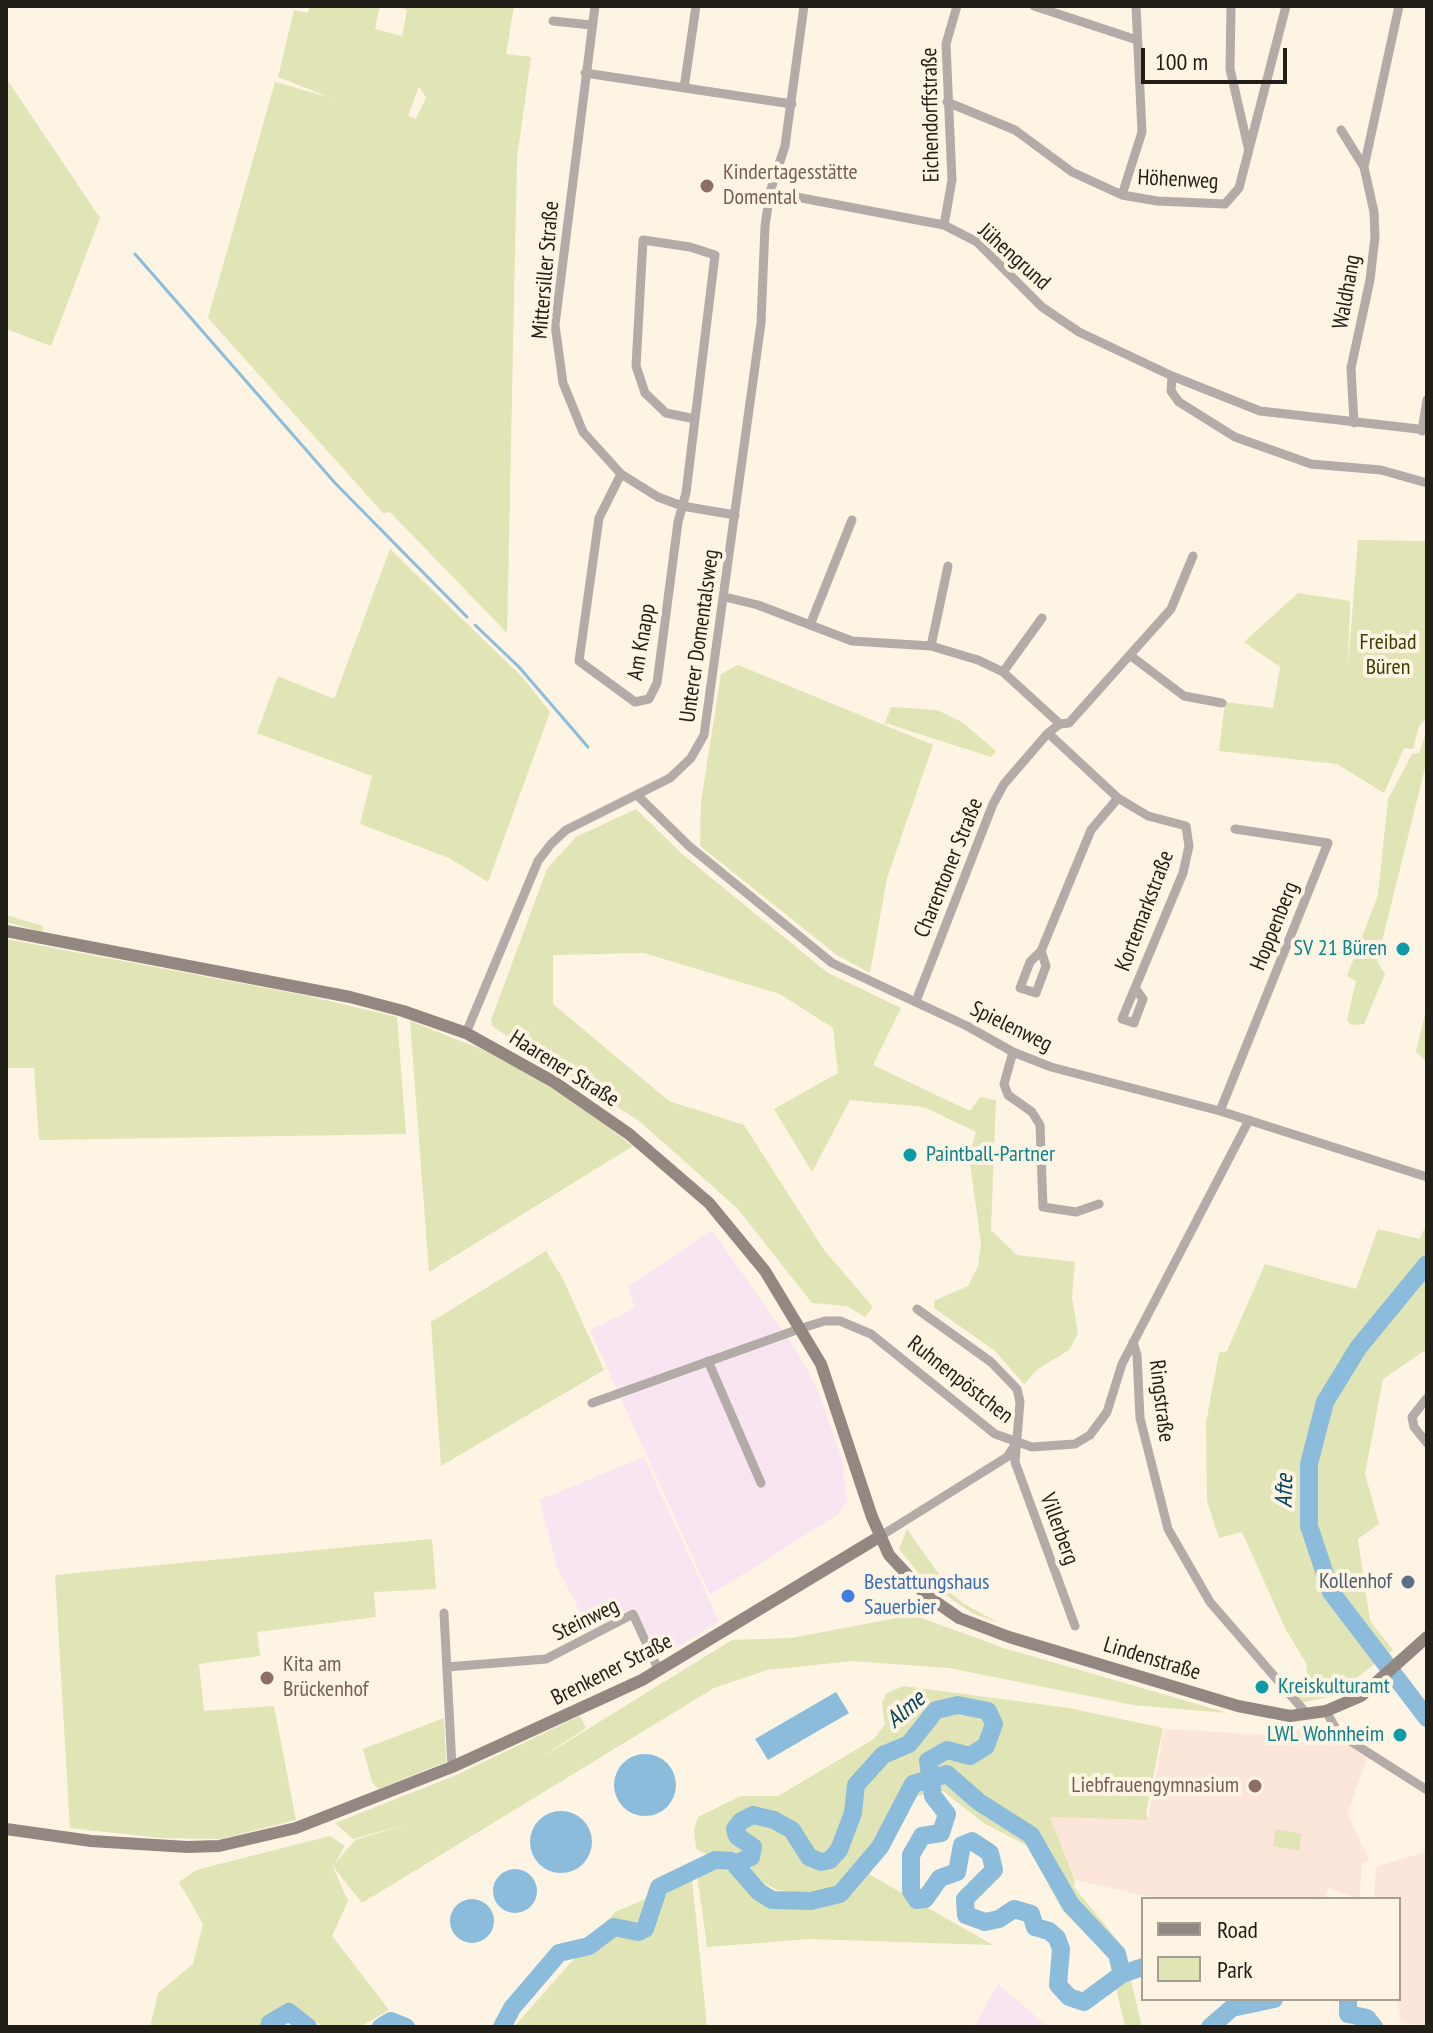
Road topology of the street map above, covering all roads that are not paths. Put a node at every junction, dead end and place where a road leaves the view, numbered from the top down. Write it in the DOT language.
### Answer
graph roads {
  1 [pos="595,6"];
  2 [pos="696,6"];
  3 [pos="804,6"];
  4 [pos="957,6"];
  5 [pos="1034,6"];
  6 [pos="1136,6"];
  7 [pos="1231,6"];
  8 [pos="1286,6"];
  9 [pos="1399,6"];
  10 [pos="553,21"];
  11 [pos="591,25"];
  12 [pos="1137,40"];
  13 [pos="585,73"];
  14 [pos="684,88"];
  15 [pos="947,102"];
  16 [pos="792,104"];
  17 [pos="1341,130"];
  18 [pos="1248,147"];
  19 [pos="1364,167"];
  20 [pos="770,192"];
  21 [pos="1122,195"];
  22 [pos="944,225"];
  23 [pos="1172,376"];
  24 [pos="1427,400"];
  25 [pos="695,419"];
  26 [pos="1354,423"];
  27 [pos="1424,430"];
  28 [pos="621,474"];
  29 [pos="1427,483"];
  30 [pos="682,506"];
  31 [pos="735,515"];
  32 [pos="852,520"];
  33 [pos="1193,556"];
  34 [pos="948,566"];
  35 [pos="725,597"];
  36 [pos="1042,618"];
  37 [pos="810,625"];
  38 [pos="931,646"];
  39 [pos="1131,656"];
  40 [pos="1003,672"];
  41 [pos="1222,703"];
  42 [pos="1060,724"];
  43 [pos="1048,733"];
  44 [pos="638,796"];
  45 [pos="1118,798"];
  46 [pos="1235,829"];
  47 [pos="6,931"];
  48 [pos="1041,951"];
  49 [pos="1135,988"];
  50 [pos="916,1001"];
  51 [pos="466,1033"];
  52 [pos="1013,1052"];
  53 [pos="1220,1111"];
  54 [pos="1249,1120"];
  55 [pos="1427,1177"];
  56 [pos="1099,1204"];
  57 [pos="917,1309"];
  58 [pos="802,1328"];
  59 [pos="1133,1342"];
  60 [pos="708,1361"];
  61 [pos="1427,1398"];
  62 [pos="592,1403"];
  63 [pos="1427,1443"];
  64 [pos="1016,1444"];
  65 [pos="761,1483"];
  66 [pos="879,1537"];
  67 [pos="444,1613"];
  68 [pos="1075,1626"];
  69 [pos="1427,1637"];
  70 [pos="447,1667"];
  71 [pos="659,1671"];
  72 [pos="1326,1711"];
  73 [pos="1307,1714"];
  74 [pos="452,1767"];
  75 [pos="1427,1790"];
  76 [pos="6,1829"];
  1 -- 11 [label="street, Mittersiller Straße"];
  2 -- 14 [label="street"];
  3 -- 16 [label="street, Unterer Domentalsweg"];
  4 -- 15 [label="street, Eichendorffstraße"];
  5 -- 12 [label="street"];
  6 -- 12 [label="street"];
  7 -- 18 [label="street"];
  8 -- 18 [label="street, Höhenweg"];
  9 -- 19 [label="street, Waldhang"];
  10 -- 11 [label="street"];
  11 -- 13 [label="street, Mittersiller Straße"];
  12 -- 21 [label="street"];
  13 -- 14 [label="street"];
  13 -- 28 [label="street, Mittersiller Straße"];
  14 -- 16 [label="street"];
  15 -- 21 [label="street, Höhenweg"];
  15 -- 22 [label="street, Eichendorffstraße"];
  16 -- 20 [label="street, Unterer Domentalsweg"];
  17 -- 19 [label="street, Waldhang"];
  18 -- 21 [label="street, Höhenweg"];
  19 -- 26 [label="street, Waldhang"];
  20 -- 22 [label="street, Jühengrund"];
  20 -- 31 [label="street, Unterer Domentalsweg"];
  22 -- 23 [label="street, Jühengrund"];
  23 -- 26 [label="street, Jühengrund"];
  23 -- 29 [label="street"];
  24 -- 27 [label="street"];
  25 -- 25 [label="street"];
  25 -- 30 [label="street"];
  26 -- 27 [label="street, Jühengrund"];
  28 -- 30 [label="street, Mittersiller Straße"];
  28 -- 30 [label="street, Am Knapp"];
  30 -- 31 [label="street, Mittersiller Straße"];
  31 -- 35 [label="street, Unterer Domentalsweg"];
  32 -- 37 [label="street"];
  33 -- 39 [label="street, Charentoner Straße"];
  34 -- 38 [label="street"];
  35 -- 37 [label="street"];
  35 -- 44 [label="street, Unterer Domentalsweg"];
  36 -- 40 [label="street"];
  37 -- 38 [label="street"];
  38 -- 40 [label="street"];
  39 -- 41 [label="street"];
  39 -- 42 [label="street, Charentoner Straße"];
  40 -- 42 [label="street"];
  42 -- 43 [label="street, Charentoner Straße"];
  43 -- 45 [label="street, Kortemarkstraße"];
  43 -- 50 [label="street, Charentoner Straße"];
  44 -- 50 [label="street, Spielenweg"];
  44 -- 51 [label="street, Unterer Domentalsweg"];
  45 -- 48 [label="street"];
  45 -- 49 [label="street, Kortemarkstraße"];
  46 -- 53 [label="street, Hoppenberg"];
  47 -- 51 [label="main road, Haarener Straße"];
  50 -- 52 [label="street, Spielenweg"];
  51 -- 58 [label="main road, Haarener Straße"];
  52 -- 53 [label="street, Spielenweg"];
  52 -- 56 [label="street"];
  53 -- 54 [label="street, Spielenweg"];
  54 -- 55 [label="street, Spielenweg"];
  54 -- 59 [label="street, Ringstraße"];
  57 -- 64 [label="street, Ruhnenpöstchen"];
  58 -- 60 [label="street, Ruhnenpöstchen"];
  58 -- 64 [label="street, Ruhnenpöstchen"];
  58 -- 66 [label="main road, Haarener Straße"];
  59 -- 64 [label="street"];
  59 -- 73 [label="street, Ringstraße"];
  60 -- 62 [label="street, Ruhnenpöstchen"];
  60 -- 65 [label="street"];
  61 -- 63 [label="street"];
  64 -- 66 [label="street, Brenkener Straße"];
  64 -- 68 [label="street, Villerberg"];
  66 -- 71 [label="main road, Brenkener Straße"];
  66 -- 73 [label="main road, Lindenstraße"];
  67 -- 70 [label="street"];
  69 -- 72 [label="main road, Lindenstraße"];
  70 -- 71 [label="street, Steinweg"];
  70 -- 74 [label="street"];
  71 -- 74 [label="main road, Brenkener Straße"];
  72 -- 73 [label="main road, Lindenstraße"];
  72 -- 75 [label="street"];
  74 -- 76 [label="main road, Brenkener Straße"];
}
